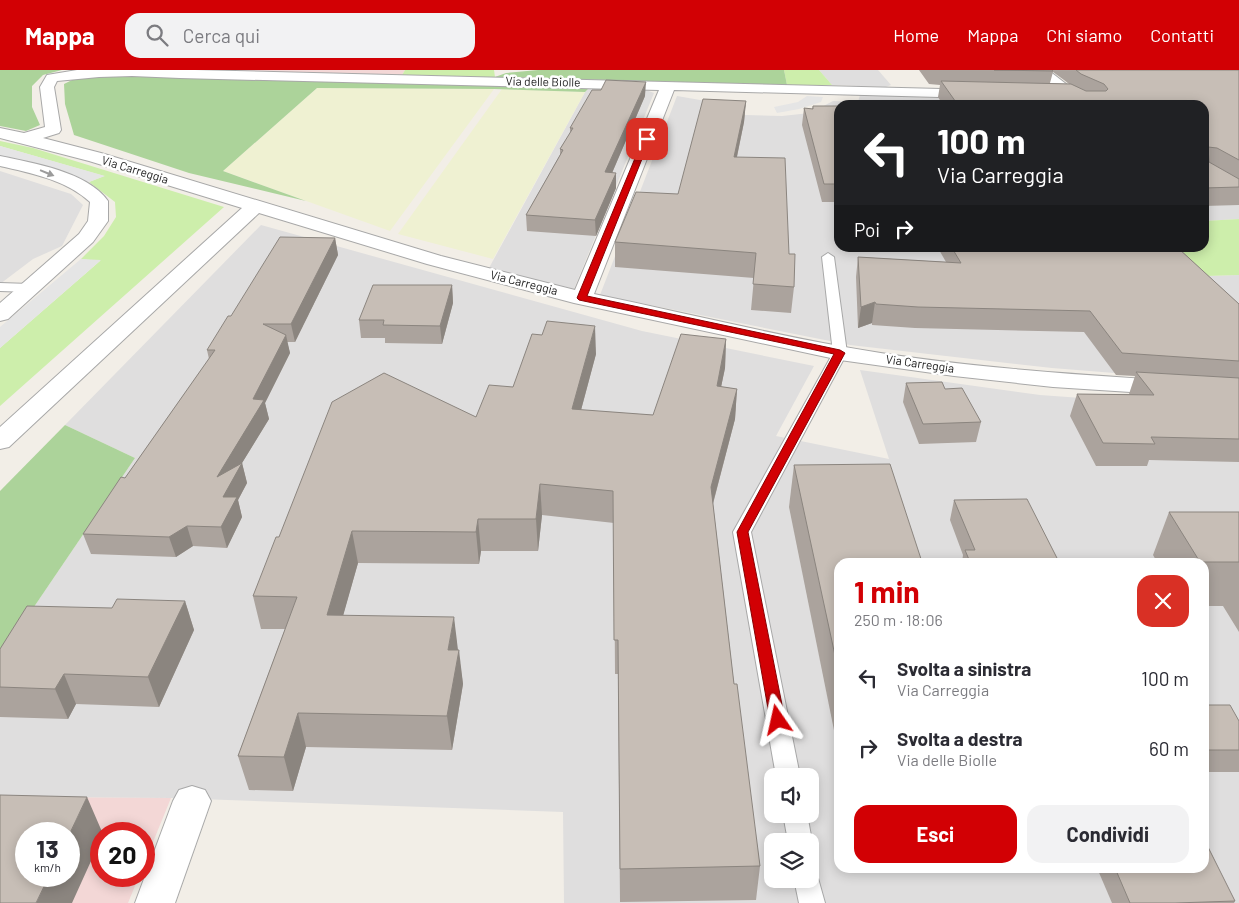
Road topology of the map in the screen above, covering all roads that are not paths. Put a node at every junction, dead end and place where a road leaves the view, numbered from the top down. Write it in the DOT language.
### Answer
graph roads {
  1 [pos="1039,70"];
  2 [pos="893,77"];
  3 [pos="668,86"];
  4 [pos="906,92"];
  5 [pos="994,93"];
  6 [pos="1042,94"];
  7 [pos="0,134"];
  8 [pos="24,138"];
  9 [pos="0,161"];
  10 [pos="254,207"];
  11 [pos="828,257"];
  12 [pos="0,287"];
  13 [pos="30,288"];
  14 [pos="582,298"];
  15 [pos="0,314"];
  16 [pos="840,353"];
  17 [pos="1239,392"];
  18 [pos="0,441"];
  19 [pos="786,768"];
  20 [pos="192,801"];
  21 [pos="809,888"];
  22 [pos="155,903"];
  23 [pos="812,903"];
  1 -- 6 [label="street"];
  2 -- 4 [label="street"];
  3 -- 4 [label="street, Via delle Biolle"];
  3 -- 8 [label="street, Via delle Biolle"];
  3 -- 14 [label="street"];
  4 -- 5 [label="street, Via delle Biolle"];
  7 -- 8 [label="street, Via Carreggia"];
  8 -- 10 [label="street, Via Carreggia"];
  9 -- 13 [label="street, one-way"];
  10 -- 14 [label="street, Via Carreggia"];
  10 -- 18 [label="street"];
  11 -- 16 [label="lane"];
  12 -- 13 [label="lane"];
  13 -- 15 [label="street"];
  14 -- 16 [label="street, Via Carreggia"];
  16 -- 17 [label="street, Via Carreggia"];
  16 -- 19 [label="lane"];
  20 -- 22 [label="street"];
  21 -- 23 [label="lane"];
}
